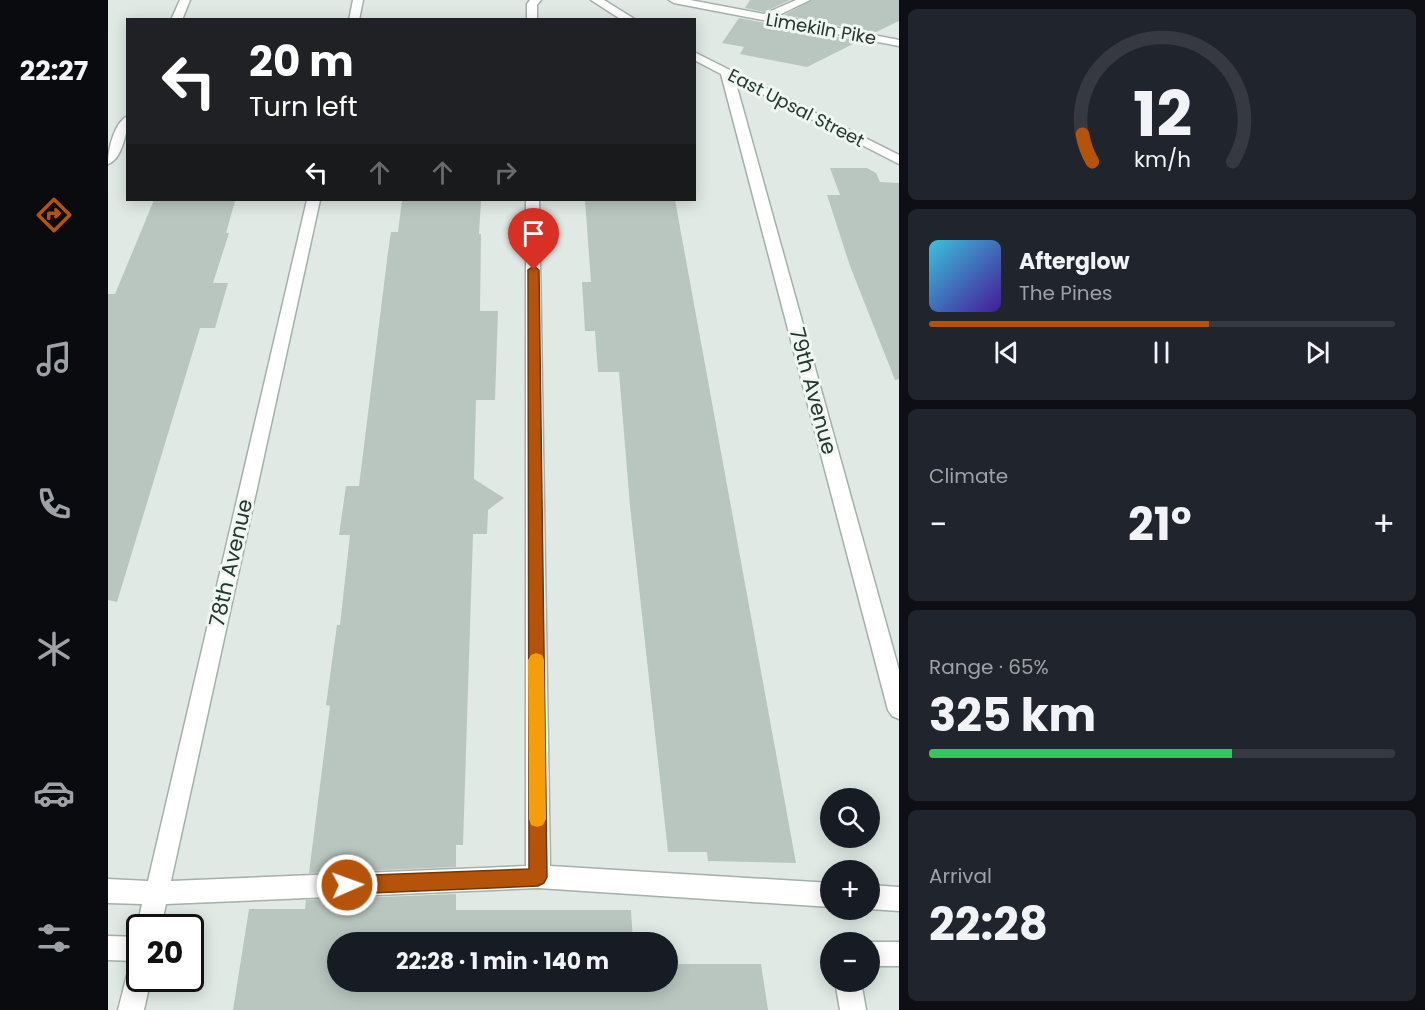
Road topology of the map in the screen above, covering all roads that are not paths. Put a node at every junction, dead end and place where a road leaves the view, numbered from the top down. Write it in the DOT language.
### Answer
graph roads {
  1 [pos="185,0"];
  2 [pos="358,0"];
  3 [pos="536,0"];
  4 [pos="596,0"];
  5 [pos="674,0"];
  6 [pos="726,0"];
  7 [pos="805,0"];
  8 [pos="718,10"];
  9 [pos="759,17"];
  10 [pos="177,18"];
  11 [pos="354,18"];
  12 [pos="532,18"];
  13 [pos="627,18"];
  14 [pos="702,18"];
  15 [pos="898,43"];
  16 [pos="696,56"];
  17 [pos="727,73"];
  18 [pos="126,124"];
  19 [pos="108,160"];
  20 [pos="898,160"];
  21 [pos="313,201"];
  22 [pos="533,201"];
  23 [pos="898,710"];
  24 [pos="538,877"];
  25 [pos="108,891"];
  26 [pos="157,893"];
  27 [pos="820,894"];
  28 [pos="880,898"];
  29 [pos="898,899"];
  30 [pos="152,914"];
  31 [pos="108,948"];
  32 [pos="126,949"];
  33 [pos="880,954"];
  34 [pos="898,954"];
  35 [pos="135,992"];
  36 [pos="850,992"];
  37 [pos="131,1010"];
  38 [pos="854,1010"];
  1 -- 10 [label="street"];
  2 -- 11 [label="street"];
  3 -- 12 [label="street"];
  4 -- 13 [label="street"];
  5 -- 8 [label="street, Limekiln Pike"];
  6 -- 9 [label="street"];
  7 -- 9 [label="street"];
  8 -- 9 [label="street, Limekiln Pike"];
  8 -- 14 [label="street"];
  9 -- 15 [label="street, Limekiln Pike"];
  16 -- 17 [label="street, East Upsal Street"];
  17 -- 20 [label="street, East Upsal Street"];
  17 -- 23 [label="street, 79th Avenue"];
  18 -- 19 [label="street"];
  21 -- 26 [label="street, 78th Avenue"];
  22 -- 24 [label="street"];
  24 -- 26 [label="street"];
  24 -- 27 [label="street"];
  25 -- 26 [label="street"];
  26 -- 30 [label="street, 78th Avenue"];
  28 -- 29 [label="street"];
  31 -- 32 [label="street"];
  33 -- 34 [label="street"];
  35 -- 37 [label="street"];
  36 -- 38 [label="street"];
}
